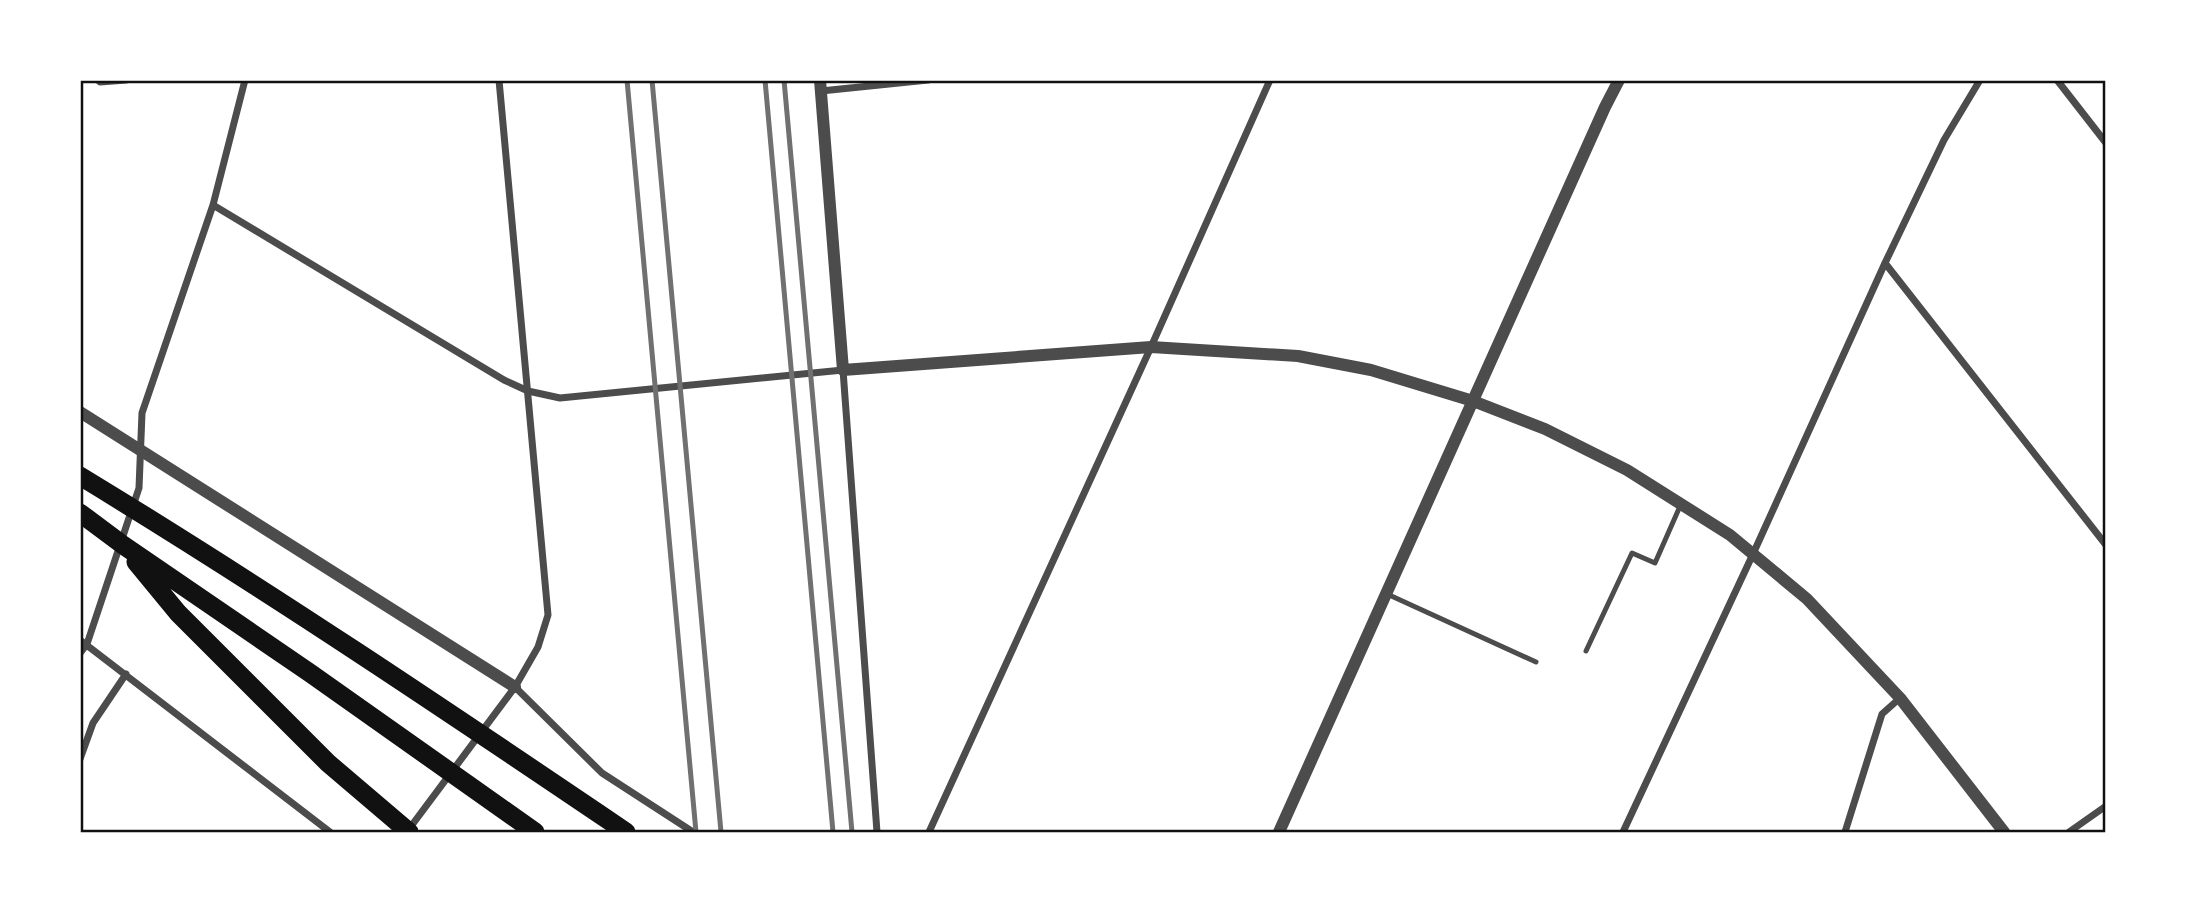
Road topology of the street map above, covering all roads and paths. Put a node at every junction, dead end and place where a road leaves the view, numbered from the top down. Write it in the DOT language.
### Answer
graph roads {
  1 [pos="97,80"];
  2 [pos="126,80"];
  3 [pos="245,80"];
  4 [pos="499,80"];
  5 [pos="928,80"];
  6 [pos="1270,80"];
  7 [pos="1619,80"];
  8 [pos="1980,80"];
  9 [pos="2057,80"];
  10 [pos="820,85"];
  11 [pos="2105,143"];
  12 [pos="213,205"];
  13 [pos="1885,263"];
  14 [pos="1151,348"];
  15 [pos="843,370"];
  16 [pos="527,391"];
  17 [pos="1473,401"];
  18 [pos="80,412"];
  19 [pos="141,449"];
  20 [pos="80,476"];
  21 [pos="1682,504"];
  22 [pos="80,513"];
  23 [pos="122,545"];
  24 [pos="2105,545"];
  25 [pos="1753,554"];
  26 [pos="1387,594"];
  27 [pos="83,642"];
  28 [pos="1586,651"];
  29 [pos="80,653"];
  30 [pos="1536,662"];
  31 [pos="126,674"];
  32 [pos="515,687"];
  33 [pos="1900,698"];
  34 [pos="80,759"];
  35 [pos="2105,806"];
  36 [pos="330,832"];
  37 [pos="407,832"];
  38 [pos="535,832"];
  39 [pos="626,832"];
  40 [pos="693,832"];
  41 [pos="877,832"];
  42 [pos="929,832"];
  43 [pos="1279,832"];
  44 [pos="1623,832"];
  45 [pos="1845,832"];
  46 [pos="2004,832"];
  47 [pos="2069,832"];
  1 -- 2 [label="street"];
  3 -- 12 [label="street"];
  4 -- 16 [label="street"];
  5 -- 10 [label="street"];
  6 -- 14 [label="street"];
  7 -- 17 [label="street"];
  8 -- 13 [label="street"];
  9 -- 11 [label="street"];
  10 -- 15 [label="street"];
  12 -- 16 [label="street"];
  12 -- 19 [label="street"];
  13 -- 24 [label="street"];
  13 -- 25 [label="street"];
  14 -- 15 [label="street"];
  14 -- 17 [label="street"];
  14 -- 42 [label="street"];
  15 -- 16 [label="street"];
  15 -- 41 [label="street"];
  16 -- 32 [label="street"];
  17 -- 21 [label="street"];
  17 -- 26 [label="street"];
  18 -- 19 [label="street"];
  19 -- 27 [label="street"];
  19 -- 32 [label="street"];
  20 -- 39 [label="highway"];
  21 -- 25 [label="street"];
  21 -- 28 [label="lane"];
  22 -- 23 [label="highway"];
  23 -- 37 [label="highway"];
  23 -- 38 [label="highway"];
  25 -- 33 [label="street"];
  25 -- 44 [label="street"];
  26 -- 30 [label="lane"];
  26 -- 43 [label="street"];
  27 -- 29 [label="street"];
  27 -- 31 [label="street"];
  31 -- 34 [label="street"];
  31 -- 36 [label="street"];
  32 -- 37 [label="street"];
  32 -- 40 [label="street"];
  33 -- 45 [label="street"];
  33 -- 46 [label="street"];
  35 -- 47 [label="street"];
}
